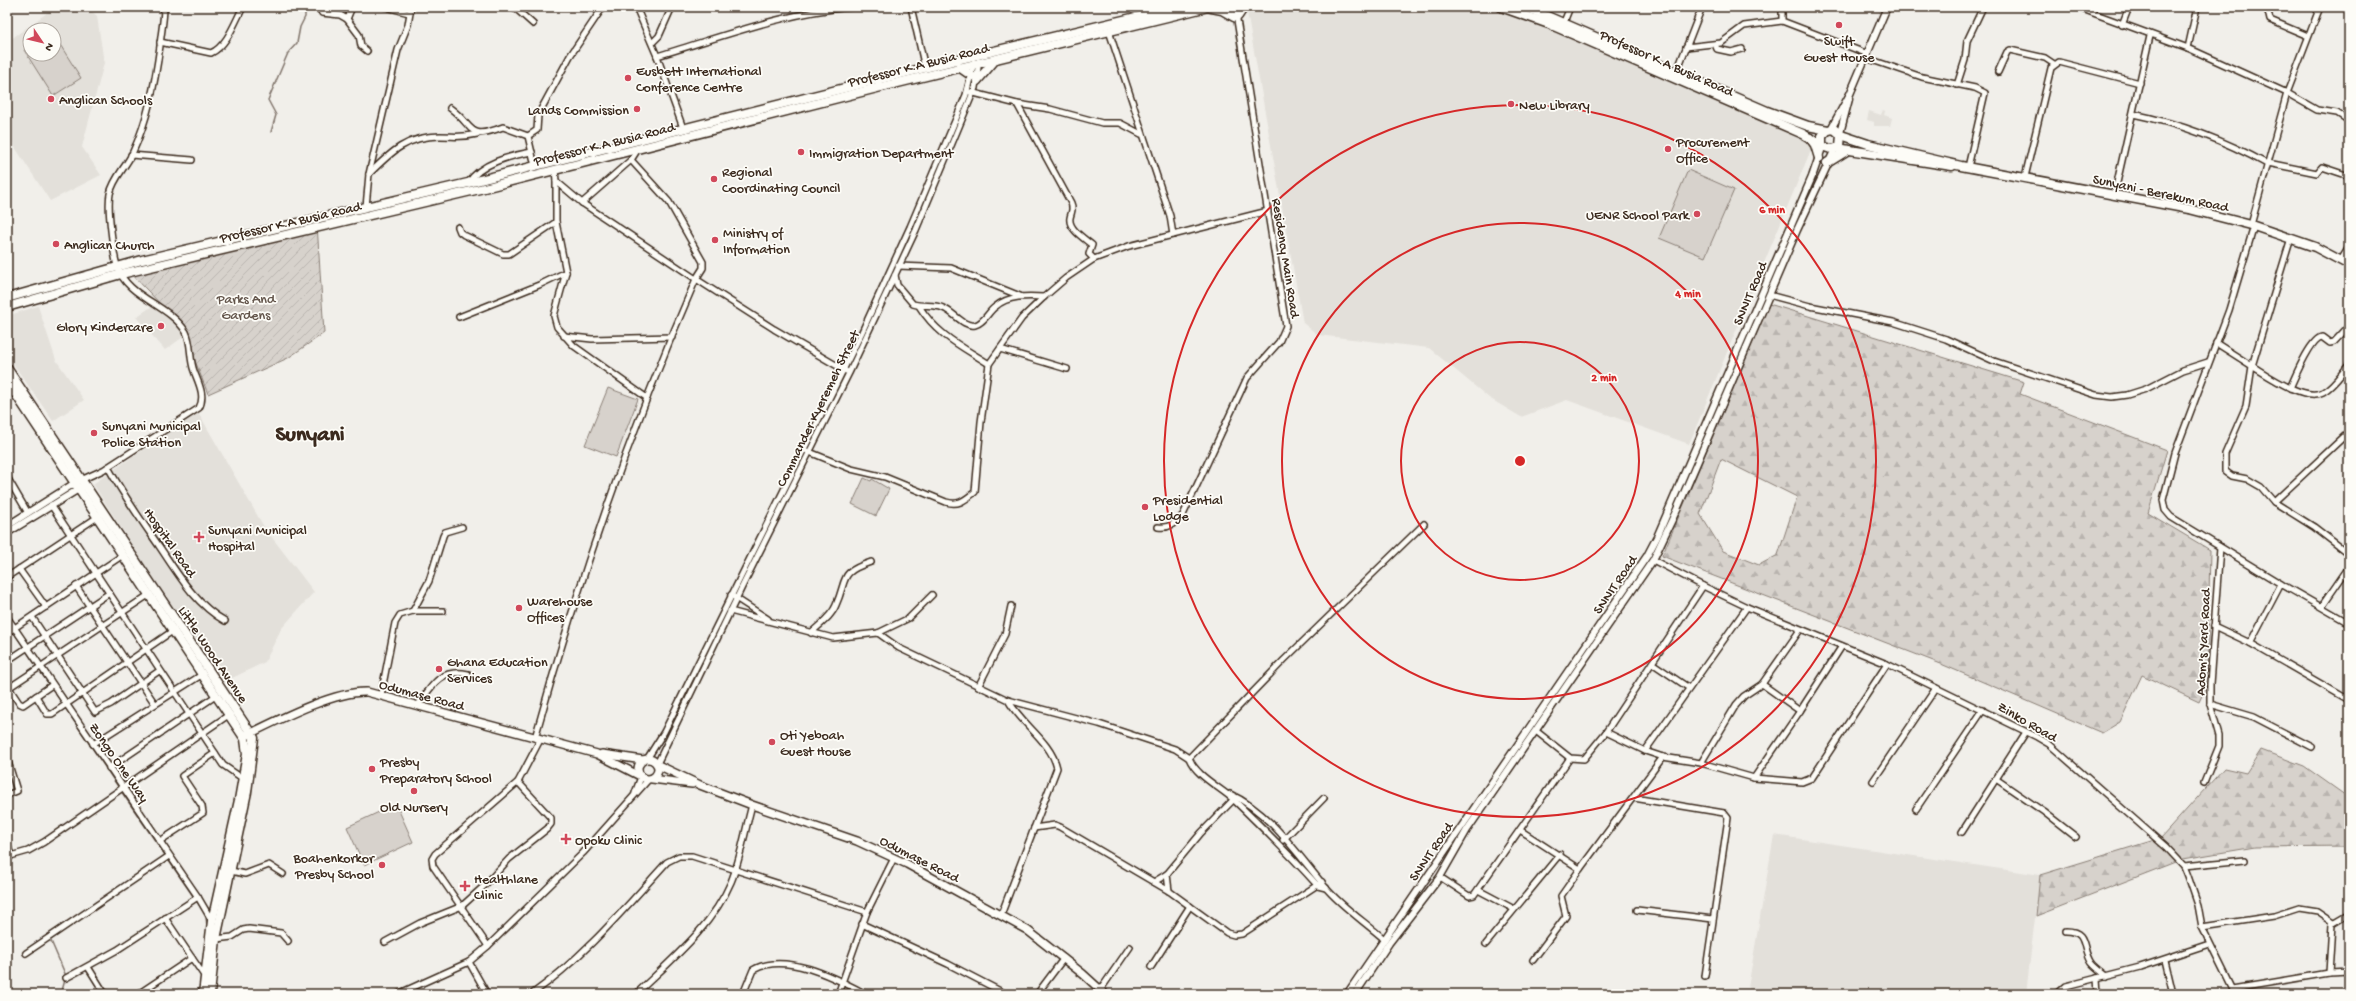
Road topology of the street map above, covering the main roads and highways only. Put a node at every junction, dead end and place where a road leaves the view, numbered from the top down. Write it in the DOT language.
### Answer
graph roads {
  1 [pos="1178,7"];
  2 [pos="1208,7"];
  3 [pos="1244,7"];
  4 [pos="1501,7"];
  5 [pos="1526,7"];
  6 [pos="997,58"];
  7 [pos="976,60"];
  8 [pos="959,67"];
  9 [pos="1694,83"];
  10 [pos="864,87"];
  11 [pos="1703,87"];
  12 [pos="1829,129"];
  13 [pos="1840,134"];
  14 [pos="1810,138"];
  15 [pos="637,144"];
  16 [pos="1823,145"];
  17 [pos="1836,149"];
  18 [pos="1851,150"];
  19 [pos="1819,158"];
  20 [pos="1827,163"];
  21 [pos="1964,166"];
  22 [pos="2349,265"];
  23 [pos="7,298"];
  24 [pos="7,307"];
  25 [pos="7,368"];
  26 [pos="7,381"];
  27 [pos="14,392"];
  28 [pos="80,484"];
  29 [pos="133,562"];
  30 [pos="142,575"];
  31 [pos="248,735"];
  32 [pos="597,754"];
  33 [pos="645,760"];
  34 [pos="658,764"];
  35 [pos="641,776"];
  36 [pos="650,779"];
  37 [pos="700,785"];
  38 [pos="1103,992"];
  39 [pos="203,994"];
  40 [pos="210,994"];
  1 -- 7 [label="main road, Professor K.A Busia Road"];
  2 -- 3 [label="main road"];
  2 -- 6 [label="main road, Professor K.A Busia Road"];
  4 -- 9 [label="main road, Professor K.A Busia Road"];
  5 -- 9 [label="main road, Professor K.A Busia Road"];
  6 -- 7 [label="main road, Professor K.A Busia Road"];
  6 -- 8 [label="main road"];
  7 -- 8 [label="main road, Professor K.A Busia Road"];
  7 -- 10 [label="main road, Professor K.A Busia Road"];
  8 -- 10 [label="main road, Professor K.A Busia Road"];
  9 -- 11 [label="main road, Professor K.A Busia Road"];
  10 -- 15 [label="main road, Professor K.A Busia Road"];
  10 -- 15 [label="main road, Professor K.A Busia Road"];
  11 -- 12 [label="main road, Professor K.A Busia Road"];
  11 -- 14 [label="main road, Professor K.A Busia Road"];
  12 -- 13 [label="main road"];
  12 -- 16 [label="main road"];
  13 -- 17 [label="main road"];
  13 -- 21 [label="main road, Sunyani - Berekum Road"];
  14 -- 16 [label="main road, Professor K.A Busia Road"];
  14 -- 19 [label="main road"];
  15 -- 23 [label="main road, Professor K.A Busia Road"];
  15 -- 24 [label="main road, Professor K.A Busia Road"];
  16 -- 17 [label="main road"];
  17 -- 18 [label="main road, Sunyani - Berekum Road"];
  18 -- 20 [label="main road"];
  18 -- 21 [label="main road, Sunyani - Berekum Road"];
  21 -- 22 [label="main road, Sunyani - Berekum Road"];
  25 -- 27 [label="main road, Little Wood Avenue"];
  26 -- 27 [label="main road, Little Wood Avenue"];
  27 -- 28 [label="main road, Little Wood Avenue"];
  28 -- 29 [label="main road, Little Wood Avenue"];
  28 -- 29 [label="main road, Little Wood Avenue"];
  29 -- 30 [label="main road, Little Wood Avenue"];
  30 -- 31 [label="main road, Little Wood Avenue"];
  30 -- 31 [label="main road, Little Wood Avenue"];
  31 -- 32 [label="main road, Odumase Road"];
  31 -- 39 [label="main road, Little Wood Avenue"];
  31 -- 40 [label="main road, Little Wood Avenue"];
  32 -- 33 [label="main road, Odumase Road"];
  32 -- 35 [label="main road, Odumase Road"];
  33 -- 34 [label="main road"];
  33 -- 35 [label="main road"];
  34 -- 36 [label="main road"];
  34 -- 37 [label="main road, Odumase Road"];
  35 -- 36 [label="main road"];
  36 -- 37 [label="main road, Odumase Road"];
  37 -- 38 [label="main road, Odumase Road"];
}
